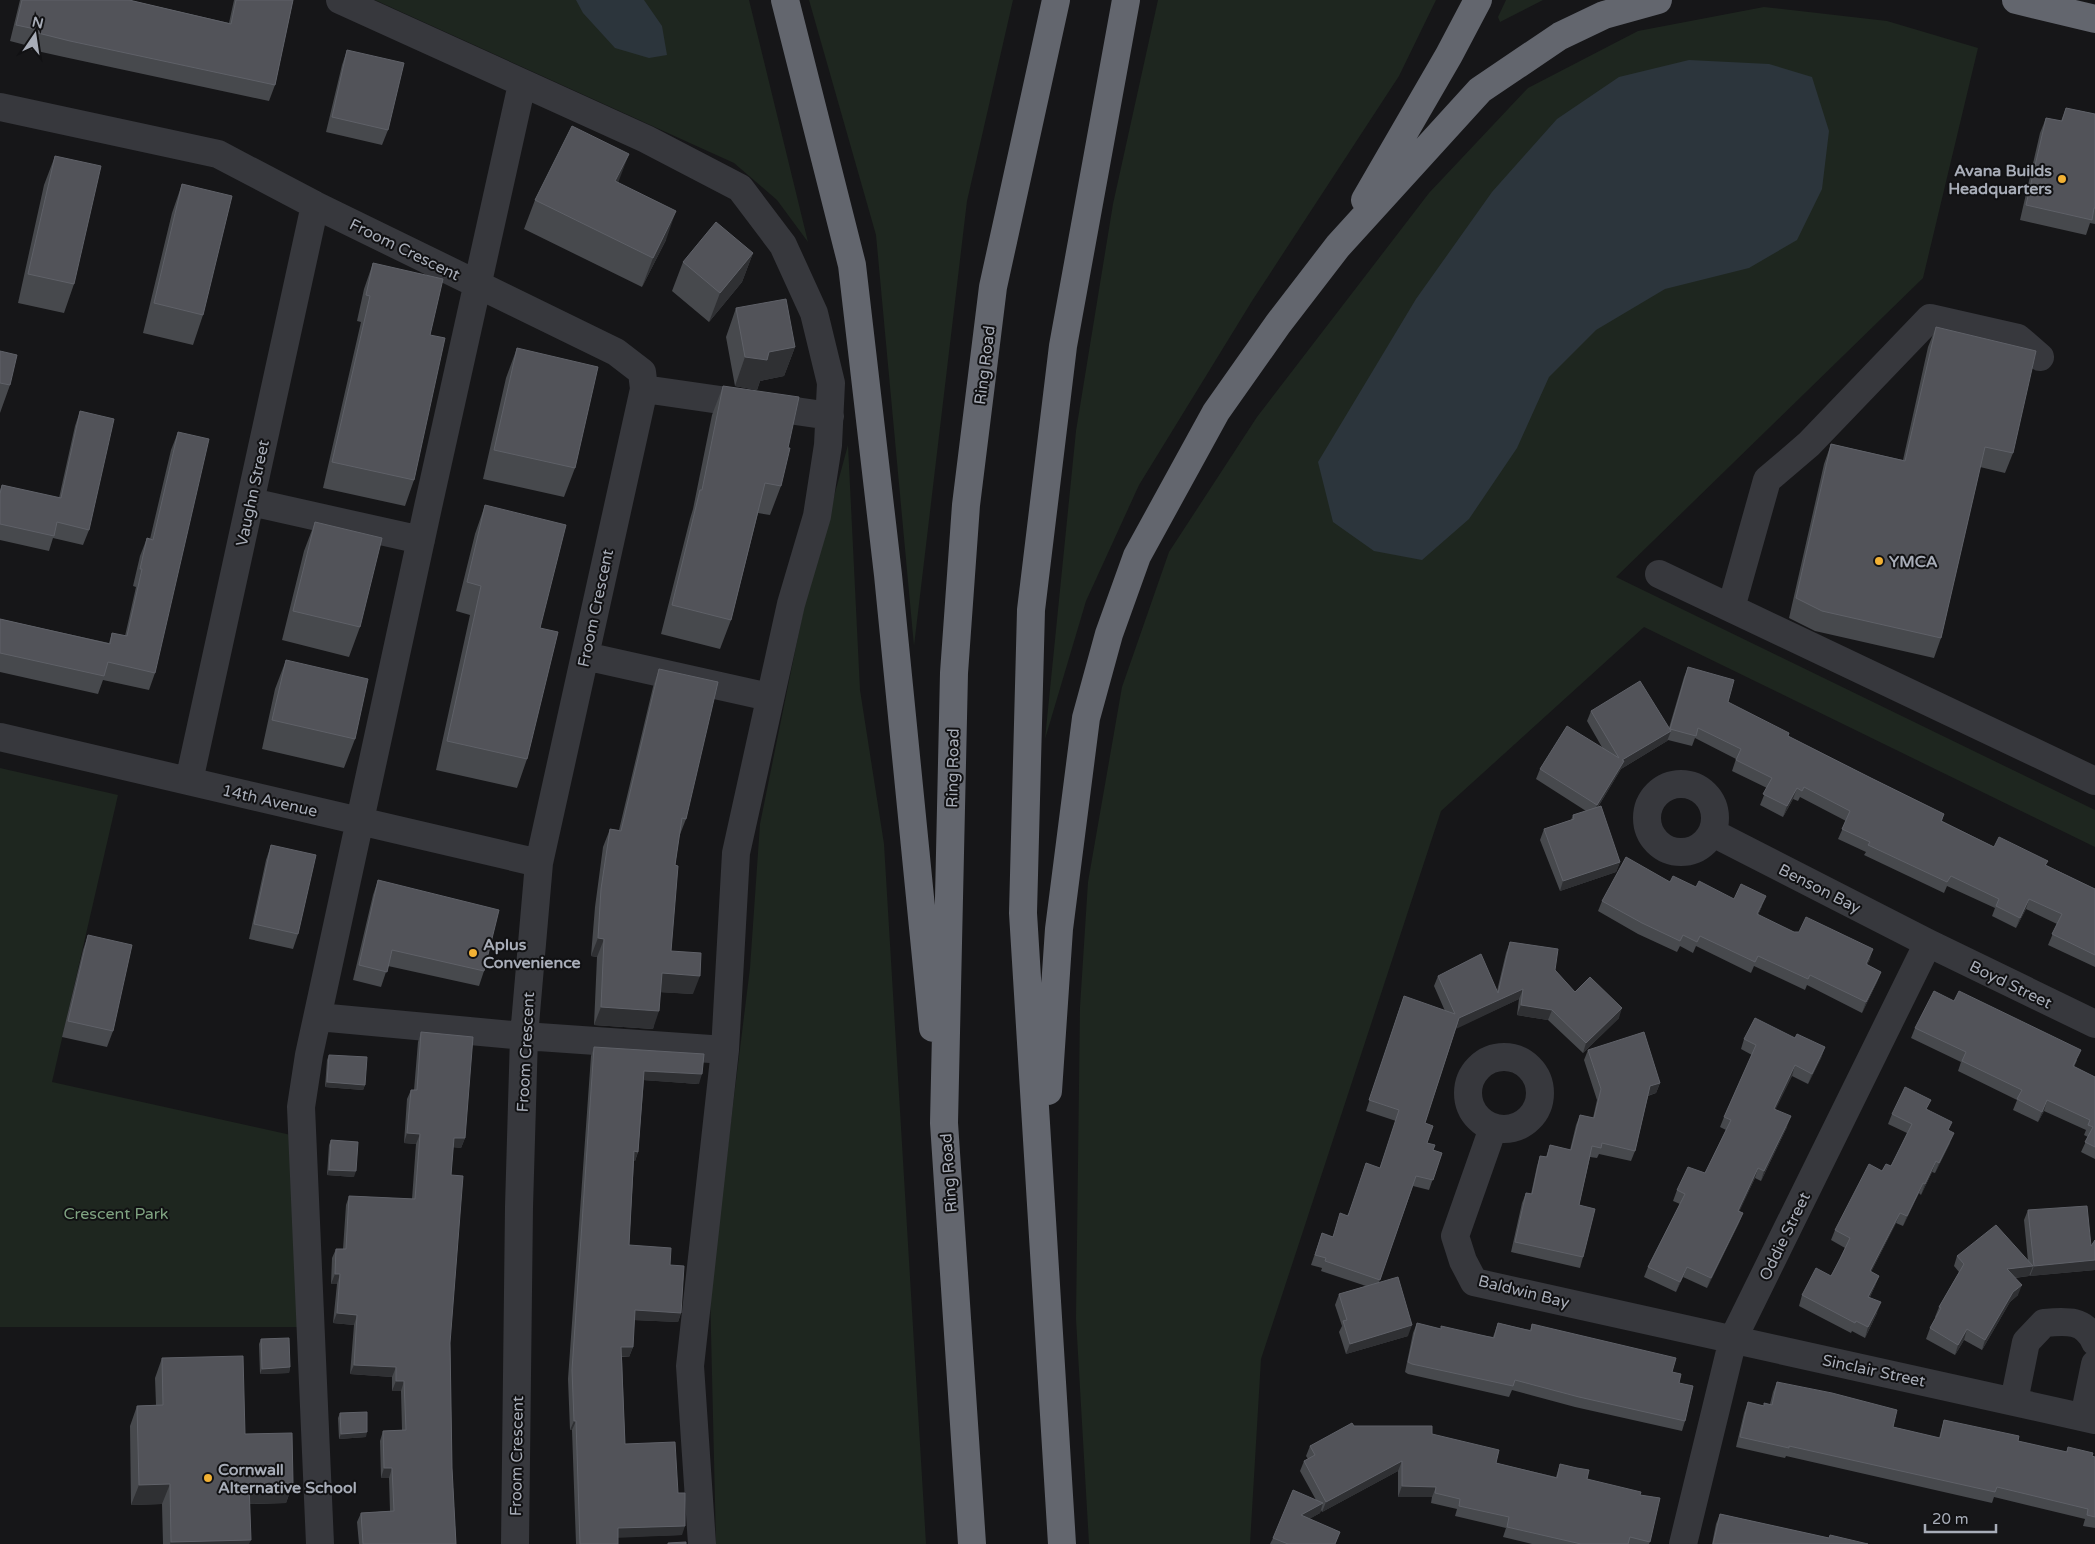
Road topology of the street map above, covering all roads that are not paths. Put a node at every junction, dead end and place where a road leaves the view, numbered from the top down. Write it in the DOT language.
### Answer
graph roads {
  1 [pos="340,0"];
  2 [pos="785,0"];
  3 [pos="1056,0"];
  4 [pos="1126,0"];
  5 [pos="1478,0"];
  6 [pos="1658,0"];
  7 [pos="2016,0"];
  8 [pos="2095,19"];
  9 [pos="522,84"];
  10 [pos="0,107"];
  11 [pos="315,205"];
  12 [pos="1338,246"];
  13 [pos="478,284"];
  14 [pos="2040,357"];
  15 [pos="644,389"];
  16 [pos="830,416"];
  17 [pos="250,502"];
  18 [pos="421,540"];
  19 [pos="1659,574"];
  20 [pos="1731,608"];
  21 [pos="585,656"];
  22 [pos="769,698"];
  23 [pos="0,737"];
  24 [pos="190,781"];
  25 [pos="2095,781"];
  26 [pos="360,820"];
  27 [pos="1713,833"];
  28 [pos="539,863"];
  29 [pos="1928,943"];
  30 [pos="318,1017"];
  31 [pos="2095,1024"];
  32 [pos="524,1036"];
  33 [pos="725,1050"];
  34 [pos="944,1124"];
  35 [pos="1493,1128"];
  36 [pos="1040,1207"];
  37 [pos="1733,1339"];
  38 [pos="2095,1342"];
  39 [pos="2095,1364"];
  40 [pos="2014,1401"];
  41 [pos="2089,1418"];
  42 [pos="320,1544"];
  43 [pos="515,1544"];
  44 [pos="702,1544"];
  45 [pos="972,1544"];
  46 [pos="1062,1544"];
  47 [pos="1683,1544"];
  1 -- 9 [label="street"];
  2 -- 34 [label="highway"];
  3 -- 34 [label="highway, Ring Road"];
  4 -- 36 [label="highway"];
  5 -- 12 [label="highway"];
  6 -- 12 [label="highway"];
  7 -- 8 [label="highway"];
  9 -- 13 [label="street"];
  9 -- 16 [label="street"];
  10 -- 11 [label="street, Froom Crescent"];
  11 -- 13 [label="street, Froom Crescent"];
  11 -- 17 [label="street, Vaughn Street"];
  12 -- 36 [label="highway"];
  13 -- 15 [label="street, Froom Crescent"];
  13 -- 18 [label="street"];
  14 -- 20 [label="street"];
  15 -- 16 [label="street"];
  15 -- 21 [label="street, Froom Crescent"];
  16 -- 22 [label="street"];
  17 -- 18 [label="street"];
  17 -- 24 [label="street, Vaughn Street"];
  18 -- 26 [label="street"];
  19 -- 20 [label="street"];
  20 -- 25 [label="street"];
  21 -- 22 [label="street"];
  21 -- 28 [label="street, Froom Crescent"];
  22 -- 33 [label="street"];
  23 -- 24 [label="street, 14th Avenue"];
  24 -- 26 [label="street, 14th Avenue"];
  26 -- 28 [label="street, 14th Avenue"];
  26 -- 30 [label="street"];
  27 -- 29 [label="street, Benson Bay"];
  28 -- 32 [label="street, Froom Crescent"];
  29 -- 31 [label="street, Boyd Street"];
  29 -- 37 [label="street, Oddie Street"];
  30 -- 32 [label="street"];
  30 -- 42 [label="street"];
  32 -- 33 [label="street"];
  32 -- 43 [label="street, Froom Crescent"];
  33 -- 44 [label="street"];
  34 -- 45 [label="highway, Ring Road"];
  35 -- 37 [label="street, Baldwin Bay"];
  36 -- 46 [label="highway"];
  37 -- 40 [label="street, Sinclair Street"];
  37 -- 47 [label="street, Oddie Street"];
  38 -- 40 [label="street"];
  39 -- 41 [label="street, Sinclair Street"];
  40 -- 41 [label="street, Sinclair Street"];
}
